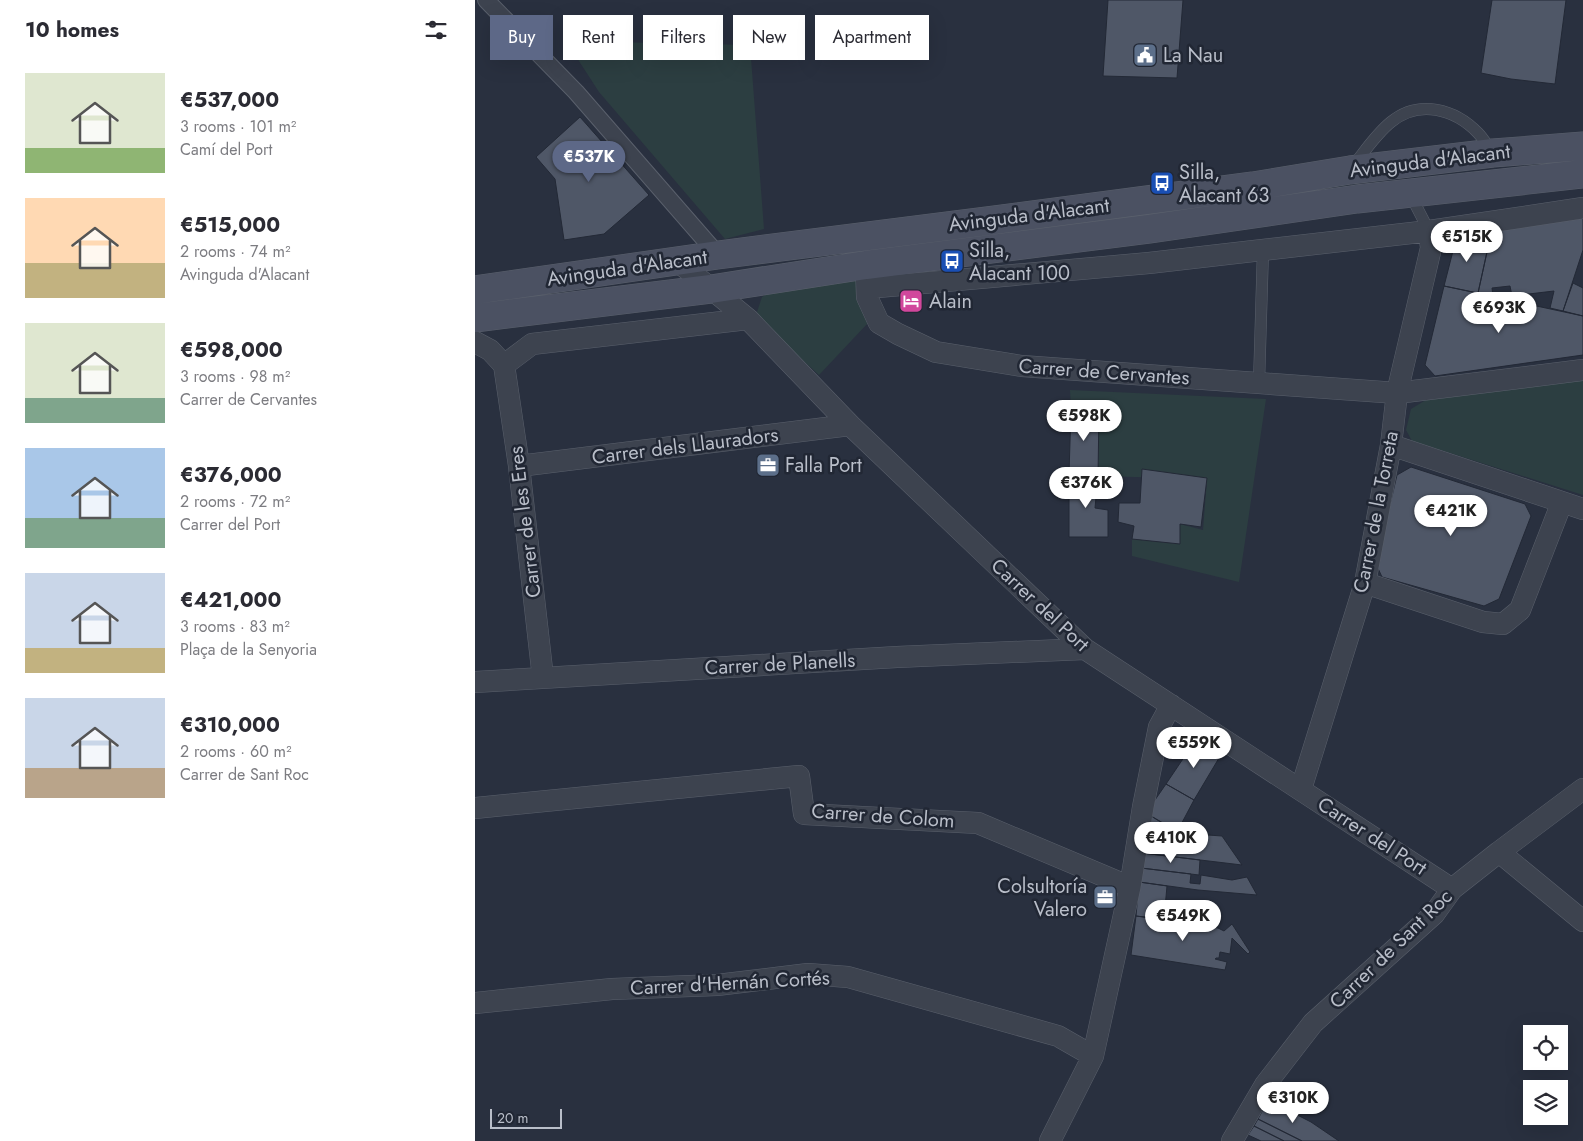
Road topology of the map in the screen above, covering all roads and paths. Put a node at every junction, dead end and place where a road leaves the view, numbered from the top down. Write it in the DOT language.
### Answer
graph roads {
  1 [pos="486,0"];
  2 [pos="1583,146"];
  3 [pos="1493,153"];
  4 [pos="1350,170"];
  5 [pos="1583,174"];
  6 [pos="1410,194"];
  7 [pos="1583,208"];
  8 [pos="1429,231"];
  9 [pos="1263,250"];
  10 [pos="718,254"];
  11 [pos="676,260"];
  12 [pos="866,277"];
  13 [pos="711,289"];
  14 [pos="475,290"];
  15 [pos="475,318"];
  16 [pos="748,319"];
  17 [pos="475,342"];
  18 [pos="504,365"];
  19 [pos="1583,370"];
  20 [pos="1259,383"];
  21 [pos="1397,393"];
  22 [pos="850,425"];
  23 [pos="1391,444"];
  24 [pos="519,466"];
  25 [pos="1562,502"];
  26 [pos="1583,509"];
  27 [pos="1365,582"];
  28 [pos="1085,650"];
  29 [pos="543,678"];
  30 [pos="475,682"];
  31 [pos="1171,705"];
  32 [pos="1301,789"];
  33 [pos="1583,789"];
  34 [pos="475,808"];
  35 [pos="1499,852"];
  36 [pos="1130,887"];
  37 [pos="1453,889"];
  38 [pos="1583,921"];
  39 [pos="475,1003"];
  40 [pos="1093,1056"];
  41 [pos="1050,1141"];
  42 [pos="1232,1141"];
  1 -- 10 [label="street"];
  2 -- 3 [label="main road, Avinguda d'Alacant"];
  3 -- 4 [label="main road, Avinguda d'Alacant"];
  3 -- 4 [label="lane"];
  4 -- 10 [label="main road, Avinguda d'Alacant"];
  5 -- 6 [label="main road, Avinguda d'Alacant"];
  6 -- 8 [label="lane"];
  6 -- 12 [label="main road, Avinguda d'Alacant"];
  7 -- 8 [label="street, Avinguda d'Alacant"];
  8 -- 9 [label="street, Avinguda d'Alacant"];
  8 -- 21 [label="street, Carrer de la Torreta"];
  9 -- 12 [label="street, Avinguda d'Alacant"];
  9 -- 20 [label="lane"];
  10 -- 11 [label="main road, Avinguda d'Alacant"];
  11 -- 13 [label="street, Carrer del Port"];
  11 -- 14 [label="main road, Avinguda d'Alacant"];
  12 -- 13 [label="main road, Avinguda d'Alacant"];
  12 -- 20 [label="street, Carrer de Cervantes"];
  13 -- 15 [label="main road, Avinguda d'Alacant"];
  13 -- 16 [label="street, Carrer del Port"];
  16 -- 18 [label="street"];
  16 -- 22 [label="street, Carrer del Port"];
  17 -- 18 [label="street"];
  18 -- 24 [label="street, Carrer de les Eres"];
  19 -- 21 [label="street, Carrer de Cervantes"];
  20 -- 21 [label="street, Carrer de Cervantes"];
  21 -- 23 [label="street, Carrer de la Torreta"];
  22 -- 24 [label="street, Carrer dels Llauradors"];
  22 -- 28 [label="street, Carrer del Port"];
  23 -- 25 [label="street"];
  23 -- 27 [label="street, Carrer de la Torreta"];
  24 -- 29 [label="street, Carrer de les Eres"];
  25 -- 26 [label="street"];
  25 -- 27 [label="street"];
  27 -- 32 [label="street, Carrer de la Torreta"];
  28 -- 29 [label="street, Carrer de Planells"];
  28 -- 31 [label="street, Carrer del Port"];
  29 -- 30 [label="street, Carrer de Planells"];
  31 -- 32 [label="street, Carrer del Port"];
  31 -- 36 [label="street"];
  32 -- 37 [label="street, Carrer del Port"];
  33 -- 35 [label="street, Carrer de Sant Roc"];
  34 -- 36 [label="street, Carrer de Colom"];
  35 -- 37 [label="street, Carrer de Sant Roc"];
  35 -- 38 [label="street"];
  36 -- 40 [label="street"];
  37 -- 42 [label="street, Carrer de Sant Roc"];
  39 -- 40 [label="street, Carrer d'Hernán Cortés"];
  40 -- 41 [label="street"];
}
